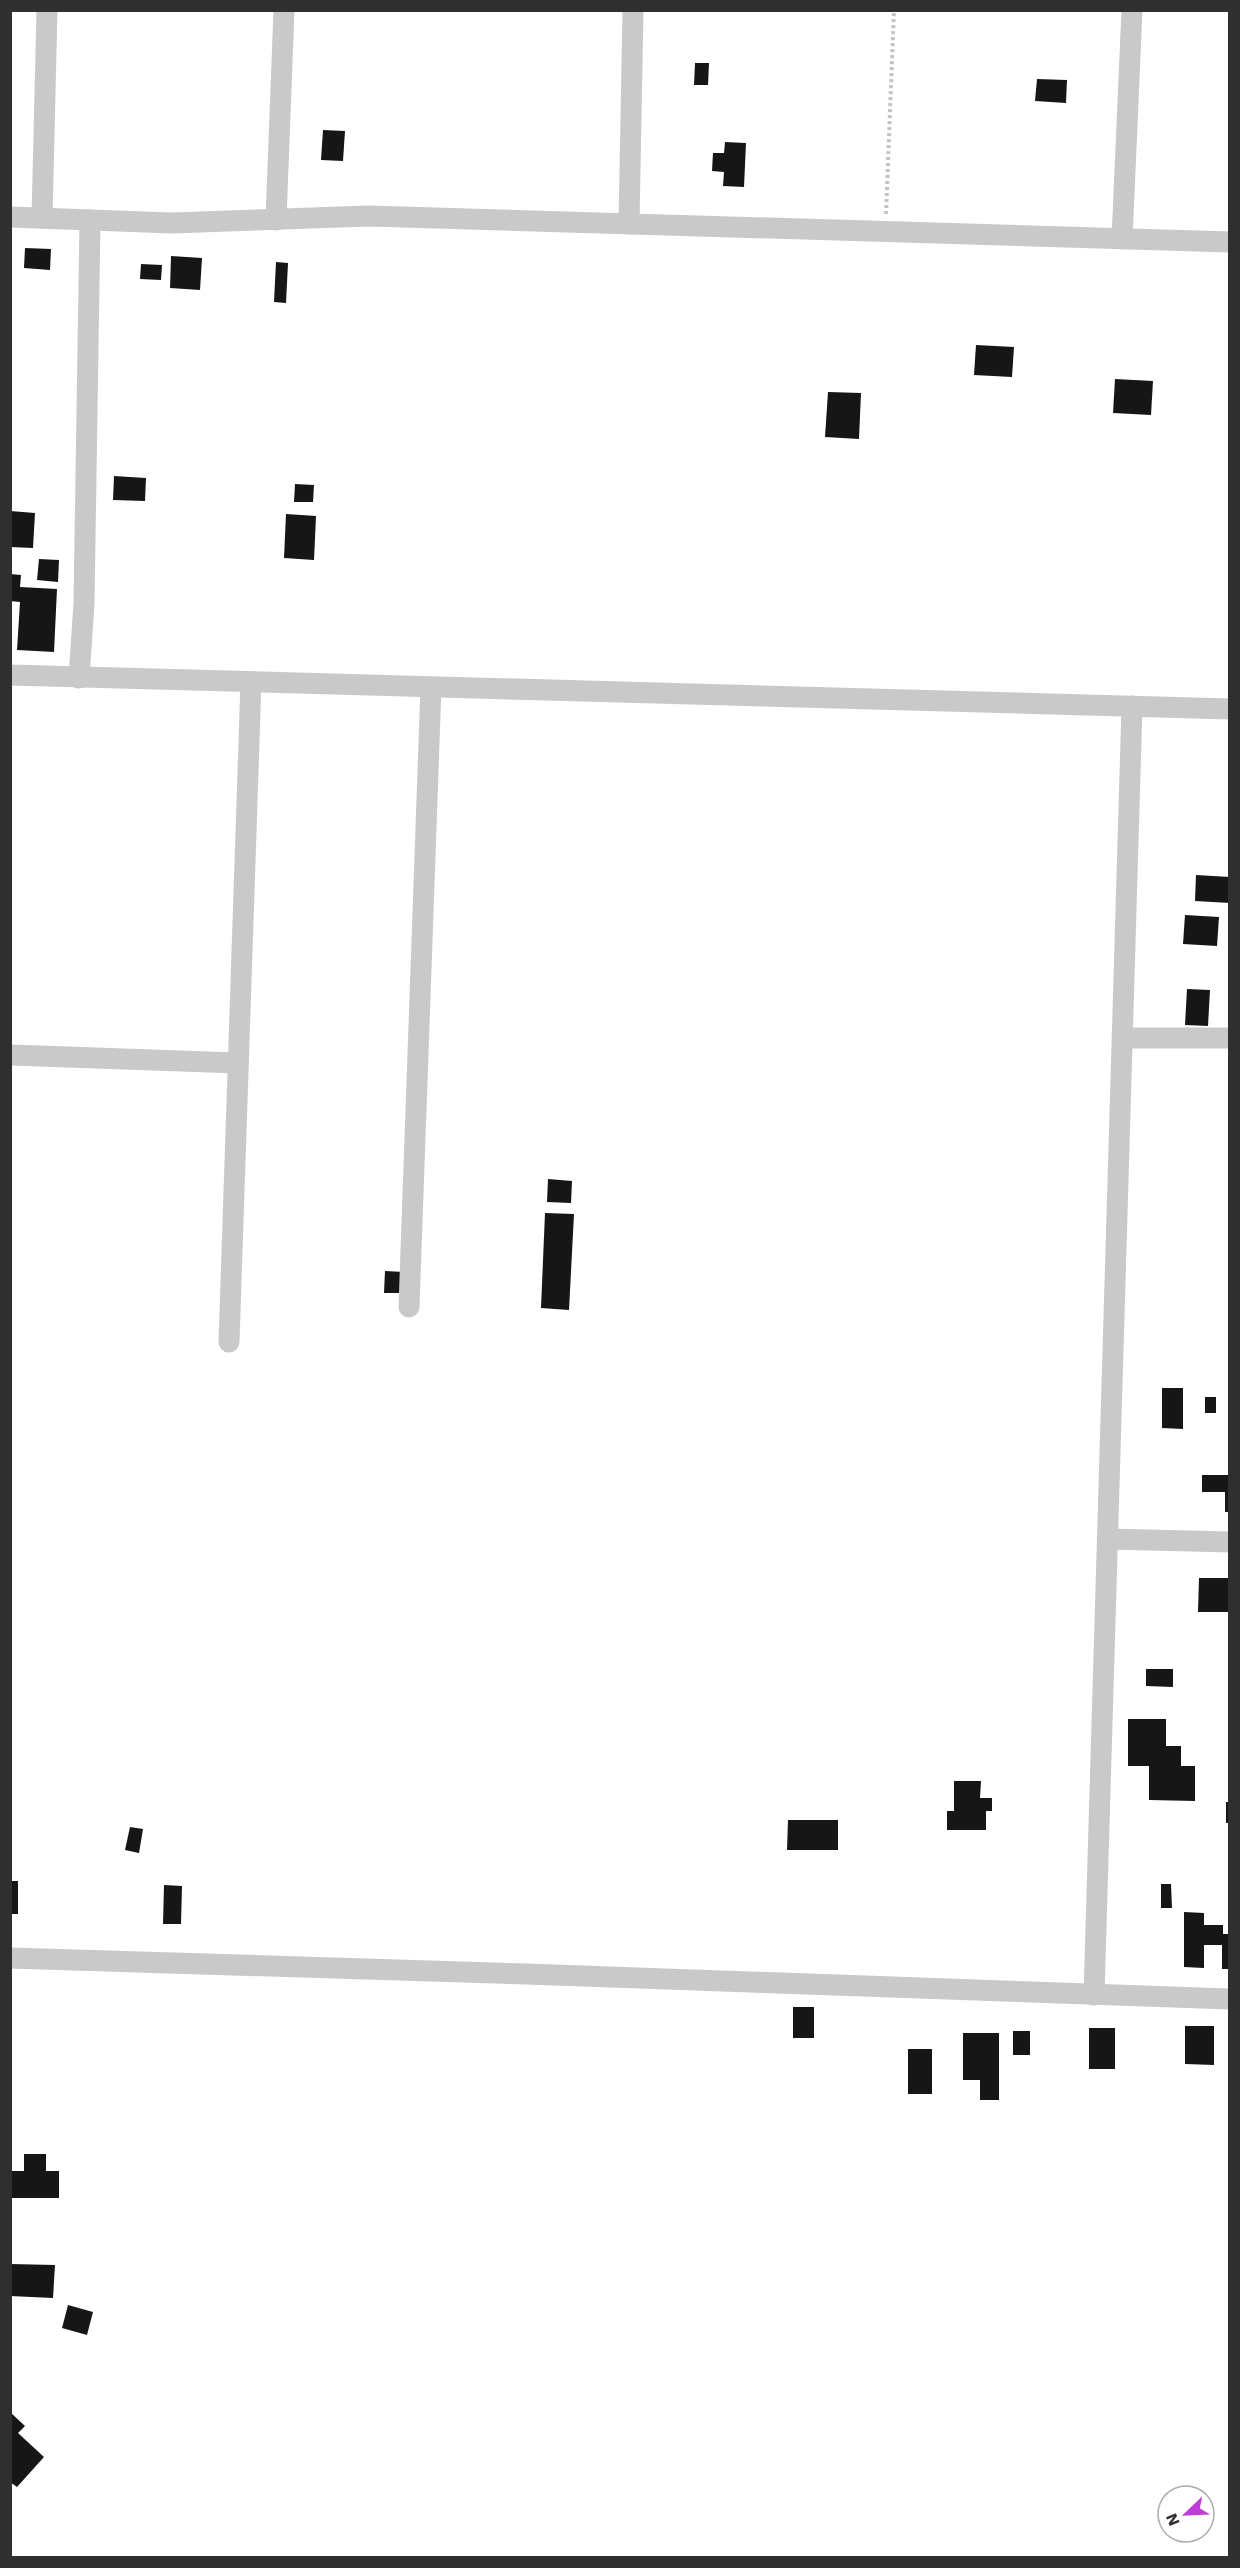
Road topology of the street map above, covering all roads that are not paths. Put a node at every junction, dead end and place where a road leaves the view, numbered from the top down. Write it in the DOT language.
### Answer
graph roads {
  1 [pos="48,10"];
  2 [pos="284,10"];
  3 [pos="633,10"];
  4 [pos="1132,10"];
  5 [pos="10,217"];
  6 [pos="42,218"];
  7 [pos="90,220"];
  8 [pos="276,220"];
  9 [pos="629,224"];
  10 [pos="1122,239"];
  11 [pos="1230,242"];
  12 [pos="10,675"];
  13 [pos="79,678"];
  14 [pos="250,682"];
  15 [pos="431,687"];
  16 [pos="1132,706"];
  17 [pos="1230,709"];
  18 [pos="1123,1038"];
  19 [pos="1230,1038"];
  20 [pos="10,1055"];
  21 [pos="238,1063"];
  22 [pos="409,1307"];
  23 [pos="229,1342"];
  24 [pos="1108,1539"];
  25 [pos="1230,1542"];
  26 [pos="10,1958"];
  27 [pos="1094,1995"];
  28 [pos="1230,2000"];
  1 -- 6 [label="street"];
  2 -- 8 [label="street"];
  3 -- 9 [label="street"];
  4 -- 10 [label="street"];
  5 -- 6 [label="street"];
  6 -- 7 [label="street"];
  7 -- 8 [label="street"];
  7 -- 13 [label="street"];
  8 -- 9 [label="street"];
  9 -- 10 [label="street"];
  10 -- 11 [label="street"];
  12 -- 13 [label="street"];
  13 -- 14 [label="street"];
  14 -- 15 [label="street"];
  14 -- 21 [label="street"];
  15 -- 16 [label="street"];
  15 -- 22 [label="street"];
  16 -- 17 [label="street"];
  16 -- 18 [label="street"];
  18 -- 19 [label="street"];
  18 -- 24 [label="street"];
  20 -- 21 [label="street"];
  21 -- 23 [label="street"];
  24 -- 25 [label="street"];
  24 -- 27 [label="street"];
  26 -- 27 [label="street"];
  27 -- 28 [label="street"];
}
